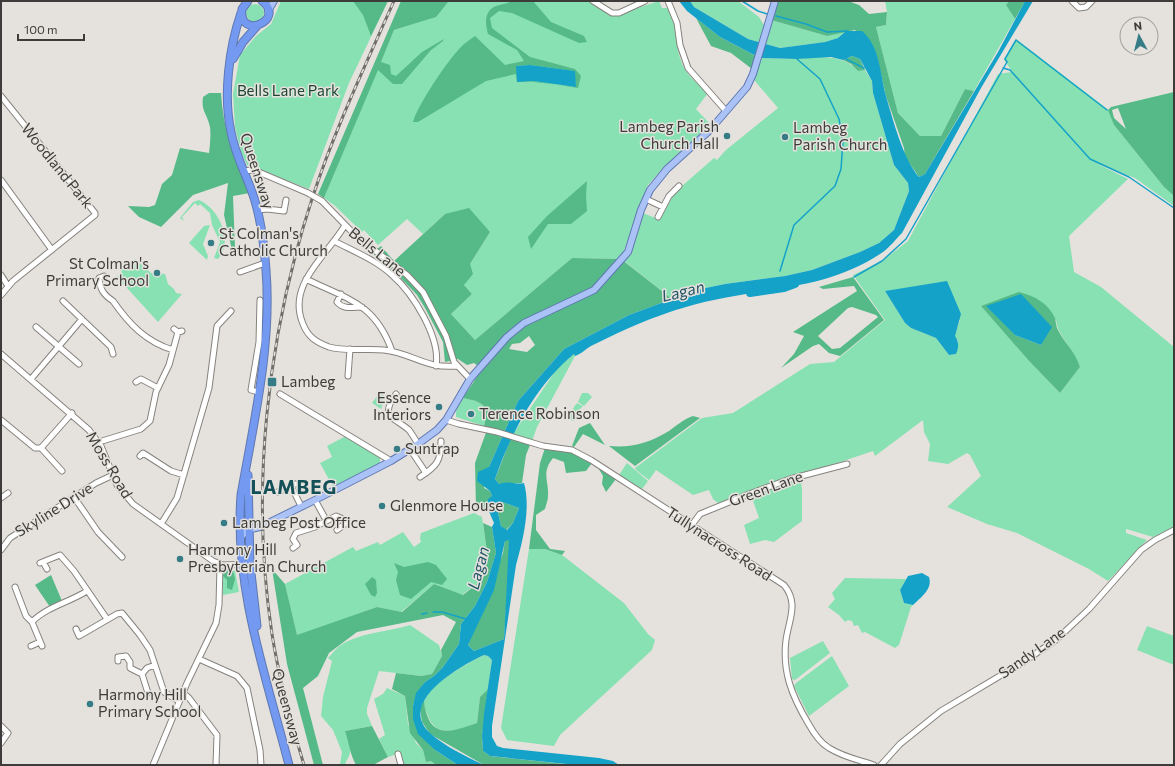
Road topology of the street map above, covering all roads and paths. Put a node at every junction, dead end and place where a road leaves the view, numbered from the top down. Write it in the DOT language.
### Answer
graph roads {
  1 [pos="262,1"];
  2 [pos="274,1"];
  3 [pos="593,1"];
  4 [pos="645,1"];
  5 [pos="668,1"];
  6 [pos="775,1"];
  7 [pos="1072,1"];
  8 [pos="1092,1"];
  9 [pos="244,5"];
  10 [pos="268,11"];
  11 [pos="257,26"];
  12 [pos="231,62"];
  13 [pos="1,96"];
  14 [pos="726,111"];
  15 [pos="243,171"];
  16 [pos="1,180"];
  17 [pos="679,186"];
  18 [pos="646,199"];
  19 [pos="286,200"];
  20 [pos="663,207"];
  21 [pos="258,210"];
  22 [pos="658,217"];
  23 [pos="344,225"];
  24 [pos="334,241"];
  25 [pos="52,250"];
  26 [pos="265,263"];
  27 [pos="240,272"];
  28 [pos="1,275"];
  29 [pos="104,276"];
  30 [pos="306,278"];
  31 [pos="8,286"];
  32 [pos="341,294"];
  33 [pos="1,295"];
  34 [pos="260,300"];
  35 [pos="63,301"];
  36 [pos="362,307"];
  37 [pos="264,310"];
  38 [pos="230,313"];
  39 [pos="82,319"];
  40 [pos="138,319"];
  41 [pos="133,324"];
  42 [pos="36,327"];
  43 [pos="178,330"];
  44 [pos="58,346"];
  45 [pos="350,349"];
  46 [pos="174,350"];
  47 [pos="392,351"];
  48 [pos="1,354"];
  49 [pos="113,354"];
  50 [pos="79,364"];
  51 [pos="436,366"];
  52 [pos="457,366"];
  53 [pos="348,376"];
  54 [pos="31,379"];
  55 [pos="470,379"];
  56 [pos="136,382"];
  57 [pos="158,388"];
  58 [pos="280,394"];
  59 [pos="396,394"];
  60 [pos="72,413"];
  61 [pos="1,420"];
  62 [pos="446,420"];
  63 [pos="99,442"];
  64 [pos="418,444"];
  65 [pos="435,446"];
  66 [pos="41,448"];
  67 [pos="410,449"];
  68 [pos="140,456"];
  69 [pos="390,461"];
  70 [pos="248,463"];
  71 [pos="848,464"];
  72 [pos="62,471"];
  73 [pos="426,473"];
  74 [pos="113,475"];
  75 [pos="184,475"];
  76 [pos="420,477"];
  77 [pos="278,492"];
  78 [pos="8,493"];
  79 [pos="74,497"];
  80 [pos="1,498"];
  81 [pos="315,500"];
  82 [pos="301,506"];
  83 [pos="326,520"];
  84 [pos="161,524"];
  85 [pos="240,524"];
  86 [pos="691,526"];
  87 [pos="248,530"];
  88 [pos="336,530"];
  89 [pos="1174,530"];
  90 [pos="240,538"];
  91 [pos="293,548"];
  92 [pos="1,550"];
  93 [pos="122,557"];
  94 [pos="220,564"];
  95 [pos="241,564"];
  96 [pos="250,564"];
  97 [pos="47,569"];
  98 [pos="15,587"];
  99 [pos="87,591"];
  100 [pos="107,620"];
  101 [pos="32,622"];
  102 [pos="76,628"];
  103 [pos="31,646"];
  104 [pos="261,656"];
  105 [pos="199,659"];
  106 [pos="118,662"];
  107 [pos="155,665"];
  108 [pos="142,674"];
  109 [pos="148,693"];
  110 [pos="183,693"];
  111 [pos="179,701"];
  112 [pos="1,726"];
  113 [pos="1,743"];
  114 [pos="398,754"];
  115 [pos="857,763"];
  116 [pos="152,765"];
  117 [pos="216,765"];
  118 [pos="260,765"];
  119 [pos="289,765"];
  120 [pos="401,765"];
  121 [pos="874,765"];
  122 [pos="881,765"];
  1 -- 10 [label="highway"];
  2 -- 10 [label="main road"];
  3 -- 4 [label="street"];
  5 -- 14 [label="street"];
  6 -- 14 [label="main road"];
  7 -- 8 [label="street"];
  9 -- 11 [label="highway"];
  9 -- 12 [label="highway, Queensway"];
  10 -- 11 [label="highway, Queensway"];
  11 -- 12 [label="highway, Queensway"];
  12 -- 15 [label="highway, Queensway"];
  13 -- 25 [label="street, Woodland Park"];
  14 -- 18 [label="main road"];
  15 -- 21 [label="highway, Queensway"];
  15 -- 23 [label="street, Bells Lane, bridge"];
  16 -- 25 [label="street"];
  17 -- 20 [label="street"];
  18 -- 20 [label="street"];
  18 -- 55 [label="main road"];
  19 -- 21 [label="street"];
  20 -- 22 [label="street"];
  21 -- 26 [label="highway, Queensway"];
  23 -- 24 [label="street"];
  23 -- 52 [label="street, Bells Lane"];
  24 -- 30 [label="street"];
  24 -- 51 [label="street"];
  25 -- 31 [label="street, Woodland Park"];
  26 -- 27 [label="street"];
  26 -- 37 [label="highway, Queensway"];
  28 -- 31 [label="street"];
  29 -- 41 [label="street"];
  30 -- 32 [label="street"];
  30 -- 45 [label="street"];
  31 -- 33 [label="street, Woodland Park"];
  32 -- 36 [label="street"];
  32 -- 36 [label="street"];
  34 -- 37 [label="street, Queensway"];
  35 -- 39 [label="street"];
  36 -- 47 [label="street"];
  37 -- 70 [label="highway, Queensway"];
  38 -- 75 [label="street"];
  39 -- 44 [label="street"];
  39 -- 49 [label="street"];
  40 -- 41 [label="street"];
  41 -- 46 [label="street"];
  42 -- 44 [label="street"];
  43 -- 46 [label="street"];
  44 -- 50 [label="street"];
  44 -- 54 [label="street"];
  45 -- 47 [label="street"];
  45 -- 53 [label="street"];
  46 -- 57 [label="street"];
  47 -- 51 [label="street"];
  48 -- 54 [label="street, Moss Road"];
  51 -- 52 [label="street"];
  52 -- 55 [label="street, Bells Lane"];
  54 -- 60 [label="street, Moss Road"];
  55 -- 62 [label="main road"];
  56 -- 57 [label="street"];
  57 -- 63 [label="street"];
  58 -- 69 [label="street"];
  59 -- 64 [label="street"];
  60 -- 63 [label="street, Moss Road"];
  60 -- 66 [label="street"];
  61 -- 66 [label="street"];
  62 -- 64 [label="main road"];
  62 -- 86 [label="street, Tullynacross Road"];
  63 -- 74 [label="street, Moss Road"];
  64 -- 67 [label="main road"];
  65 -- 73 [label="street"];
  66 -- 72 [label="street"];
  67 -- 69 [label="main road"];
  67 -- 73 [label="street"];
  68 -- 75 [label="street"];
  69 -- 81 [label="main road"];
  70 -- 85 [label="highway, Queensway"];
  70 -- 87 [label="highway, Queensway"];
  71 -- 86 [label="street, Green Lane"];
  73 -- 76 [label="street"];
  74 -- 79 [label="street, Skyline Drive"];
  74 -- 84 [label="street, Moss Road"];
  75 -- 84 [label="street"];
  77 -- 82 [label="street"];
  78 -- 80 [label="street"];
  79 -- 92 [label="street, Skyline Drive"];
  79 -- 93 [label="street"];
  81 -- 82 [label="main road"];
  81 -- 83 [label="street"];
  82 -- 87 [label="main road"];
  83 -- 88 [label="street"];
  83 -- 91 [label="street"];
  84 -- 94 [label="street, Moss Road"];
  85 -- 87 [label="main road"];
  85 -- 90 [label="highway, Queensway"];
  86 -- 115 [label="street, Tullynacross Road"];
  87 -- 90 [label="main road"];
  87 -- 96 [label="highway, Queensway"];
  89 -- 122 [label="street, Sandy Lane"];
  90 -- 95 [label="highway, Queensway"];
  94 -- 95 [label="street"];
  94 -- 105 [label="street"];
  95 -- 96 [label="street"];
  95 -- 104 [label="highway, Queensway"];
  96 -- 104 [label="highway, Queensway"];
  97 -- 99 [label="street"];
  98 -- 101 [label="street"];
  99 -- 100 [label="street"];
  99 -- 101 [label="street"];
  100 -- 102 [label="street"];
  100 -- 107 [label="street"];
  101 -- 103 [label="street"];
  104 -- 119 [label="highway, Queensway"];
  105 -- 110 [label="street"];
  105 -- 118 [label="street"];
  106 -- 108 [label="street"];
  107 -- 108 [label="street"];
  107 -- 111 [label="street"];
  108 -- 109 [label="street"];
  110 -- 111 [label="street"];
  110 -- 117 [label="street"];
  111 -- 116 [label="street"];
  112 -- 113 [label="street"];
  114 -- 120 [label="street"];
  115 -- 121 [label="street, Tullynacross Road"];
}
